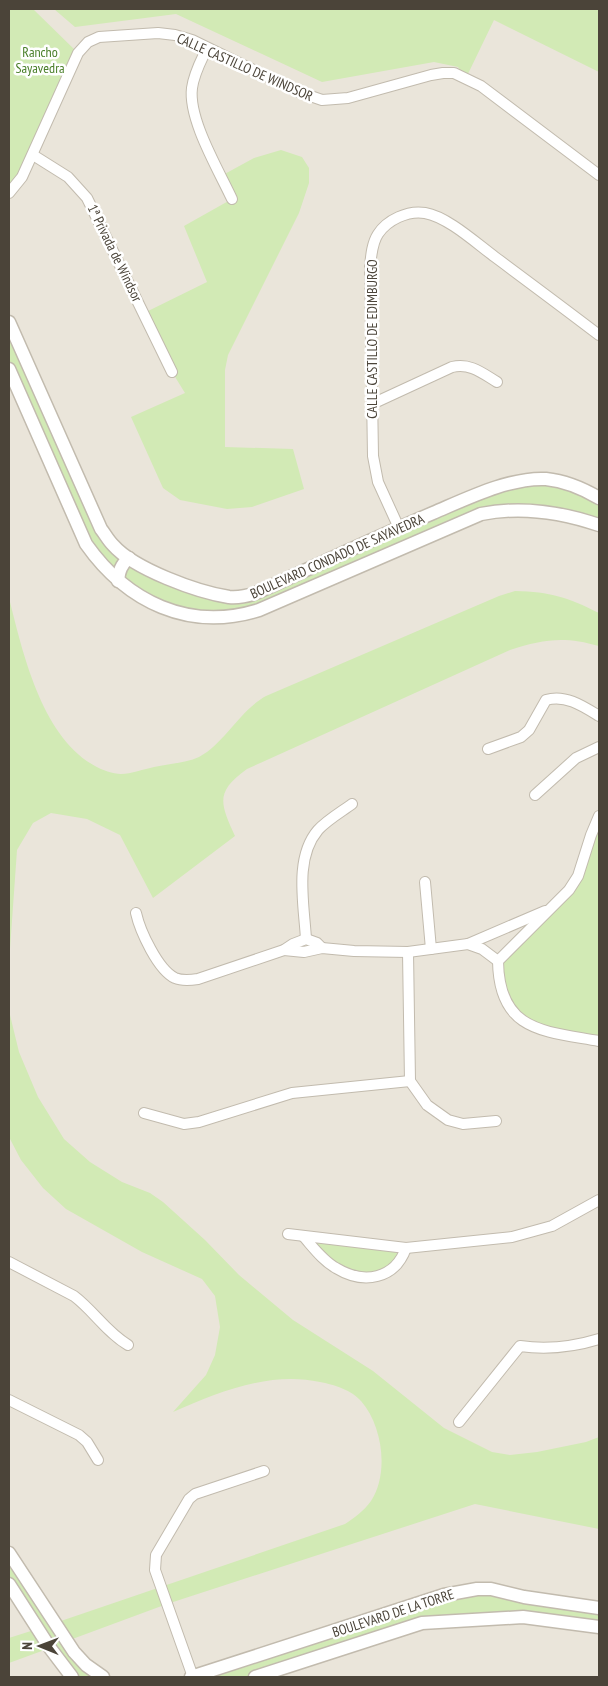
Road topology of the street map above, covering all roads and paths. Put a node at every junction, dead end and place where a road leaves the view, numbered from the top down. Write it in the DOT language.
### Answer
graph roads {
  1 [pos="207,48"];
  2 [pos="33,155"];
  3 [pos="599,175"];
  4 [pos="9,193"];
  5 [pos="232,199"];
  6 [pos="9,322"];
  7 [pos="599,335"];
  8 [pos="9,369"];
  9 [pos="172,372"];
  10 [pos="497,382"];
  11 [pos="372,404"];
  12 [pos="502,486"];
  13 [pos="599,498"];
  14 [pos="507,511"];
  15 [pos="599,525"];
  16 [pos="399,528"];
  17 [pos="129,558"];
  18 [pos="118,580"];
  19 [pos="230,597"];
  20 [pos="219,618"];
  21 [pos="599,716"];
  22 [pos="599,747"];
  23 [pos="488,749"];
  24 [pos="535,795"];
  25 [pos="352,804"];
  26 [pos="599,816"];
  27 [pos="425,882"];
  28 [pos="550,909"];
  29 [pos="136,913"];
  30 [pos="306,939"];
  31 [pos="468,944"];
  32 [pos="322,948"];
  33 [pos="284,950"];
  34 [pos="430,950"];
  35 [pos="408,952"];
  36 [pos="498,961"];
  37 [pos="599,1041"];
  38 [pos="410,1081"];
  39 [pos="144,1113"];
  40 [pos="496,1121"];
  41 [pos="599,1200"];
  42 [pos="288,1234"];
  43 [pos="303,1236"];
  44 [pos="406,1248"];
  45 [pos="9,1262"];
  46 [pos="599,1338"];
  47 [pos="128,1344"];
  48 [pos="9,1400"];
  49 [pos="458,1422"];
  50 [pos="98,1460"];
  51 [pos="264,1471"];
  52 [pos="9,1553"];
  53 [pos="9,1584"];
  54 [pos="506,1593"];
  55 [pos="416,1605"];
  56 [pos="599,1608"];
  57 [pos="508,1617"];
  58 [pos="422,1624"];
  59 [pos="599,1627"];
  60 [pos="72,1677"];
  61 [pos="103,1677"];
  62 [pos="192,1677"];
  63 [pos="255,1677"];
  1 -- 2 [label="street, CALLE CASTILLO DE WINDSOR"];
  1 -- 3 [label="street, CALLE CASTILLO DE WINDSOR"];
  1 -- 5 [label="street"];
  2 -- 4 [label="street, CALLE CASTILLO DE WINDSOR"];
  2 -- 9 [label="street, 1ª Privada de Windsor"];
  6 -- 17 [label="street, BOULEVARD CONDADO DE SAYAVEDRA"];
  7 -- 11 [label="street, CALLE CASTILLO DE EDIMBURGO"];
  8 -- 18 [label="street, BOULEVARD CONDADO DE SAYAVEDRA"];
  10 -- 11 [label="street"];
  11 -- 16 [label="street, CALLE CASTILLO DE EDIMBURGO"];
  12 -- 13 [label="street, BOULEVARD CONDADO DE SAYAVEDRA"];
  12 -- 14 [label="street"];
  12 -- 16 [label="street, BOULEVARD CONDADO DE SAYAVEDRA"];
  14 -- 15 [label="street, BOULEVARD CONDADO DE SAYAVEDRA"];
  14 -- 20 [label="street, BOULEVARD CONDADO DE SAYAVEDRA"];
  16 -- 19 [label="street, BOULEVARD CONDADO DE SAYAVEDRA"];
  17 -- 18 [label="street"];
  17 -- 19 [label="street, BOULEVARD CONDADO DE SAYAVEDRA"];
  18 -- 20 [label="street, BOULEVARD CONDADO DE SAYAVEDRA"];
  19 -- 20 [label="street"];
  21 -- 23 [label="street"];
  22 -- 24 [label="street"];
  25 -- 30 [label="street"];
  26 -- 28 [label="street"];
  27 -- 34 [label="street"];
  28 -- 31 [label="street"];
  28 -- 36 [label="street"];
  29 -- 33 [label="street"];
  30 -- 32 [label="street"];
  30 -- 33 [label="street"];
  31 -- 34 [label="street"];
  31 -- 36 [label="street"];
  32 -- 33 [label="street"];
  32 -- 35 [label="street"];
  34 -- 35 [label="street"];
  35 -- 38 [label="street"];
  36 -- 37 [label="street"];
  38 -- 39 [label="street"];
  38 -- 40 [label="street"];
  41 -- 44 [label="street"];
  42 -- 43 [label="street"];
  43 -- 44 [label="street"];
  43 -- 44 [label="street"];
  45 -- 47 [label="street"];
  46 -- 49 [label="street"];
  48 -- 50 [label="street"];
  51 -- 62 [label="street"];
  52 -- 61 [label="street"];
  53 -- 60 [label="street"];
  54 -- 55 [label="street, BOULEVARD DE LA TORRE"];
  54 -- 56 [label="street, BOULEVARD DE LA TORRE"];
  54 -- 57 [label="street"];
  55 -- 58 [label="street"];
  55 -- 62 [label="street, BOULEVARD DE LA TORRE"];
  57 -- 58 [label="street, BOULEVARD DE LA TORRE"];
  57 -- 59 [label="street, BOULEVARD DE LA TORRE"];
  58 -- 63 [label="street, BOULEVARD DE LA TORRE"];
}
